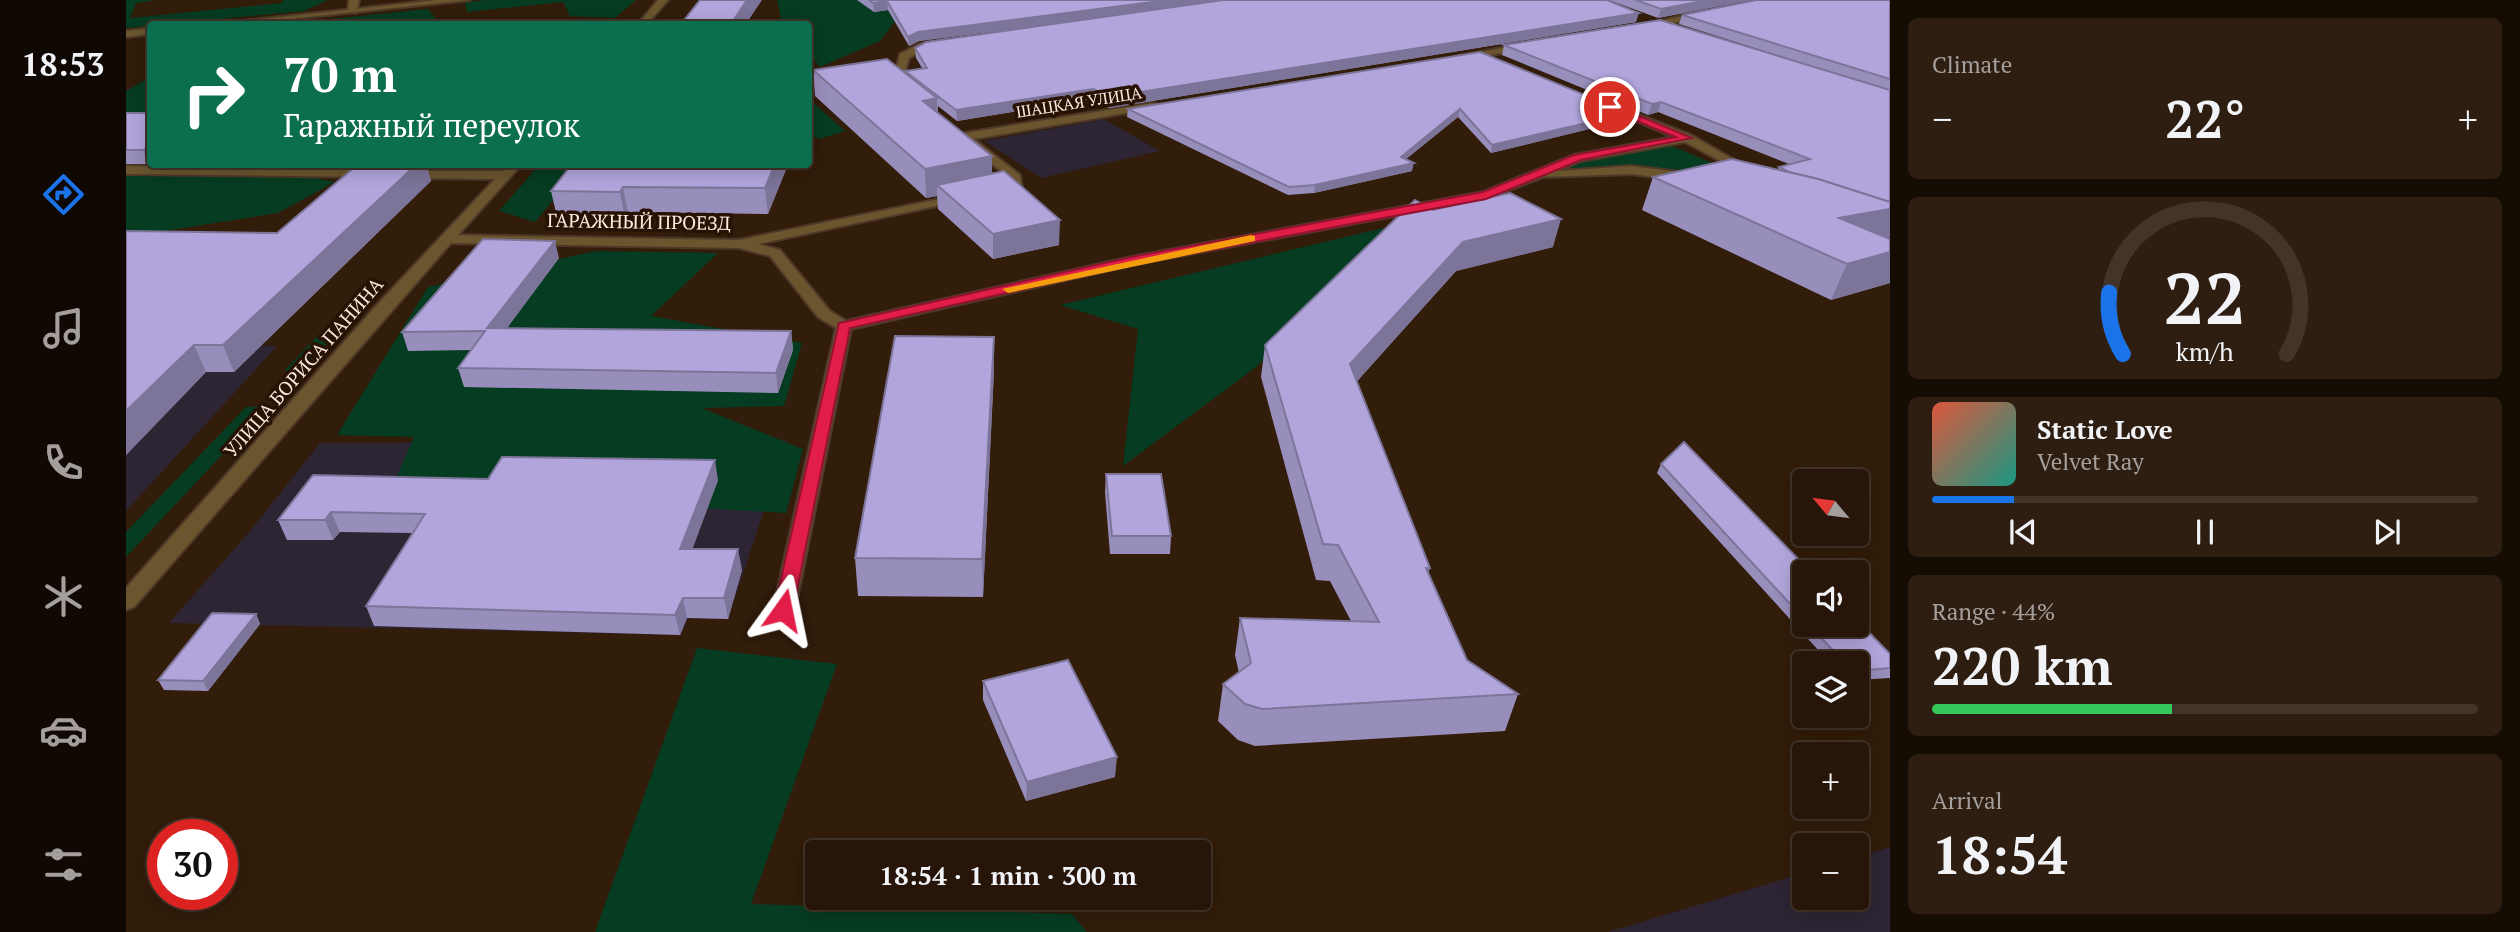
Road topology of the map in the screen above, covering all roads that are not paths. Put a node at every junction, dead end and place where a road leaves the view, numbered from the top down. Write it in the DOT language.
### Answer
graph roads {
  1 [pos="354,0"];
  2 [pos="465,0"];
  3 [pos="663,0"];
  4 [pos="1723,10"];
  5 [pos="353,11"];
  6 [pos="1631,14"];
  7 [pos="250,21"];
  8 [pos="645,21"];
  9 [pos="1655,23"];
  10 [pos="1622,30"];
  11 [pos="147,31"];
  12 [pos="1681,32"];
  13 [pos="126,34"];
  14 [pos="950,43"];
  15 [pos="1541,44"];
  16 [pos="1482,54"];
  17 [pos="1442,60"];
  18 [pos="1507,64"];
  19 [pos="915,99"];
  20 [pos="1597,101"];
  21 [pos="1167,104"];
  22 [pos="1687,138"];
  23 [pos="1730,161"];
  24 [pos="126,170"];
  25 [pos="511,170"];
  26 [pos="1539,176"];
  27 [pos="1707,180"];
  28 [pos="445,239"];
  29 [pos="738,244"];
  30 [pos="844,326"];
  31 [pos="126,602"];
  32 [pos="783,610"];
  1 -- 5 [label="street"];
  2 -- 5 [label="street"];
  3 -- 8 [label="street"];
  4 -- 9 [label="street"];
  5 -- 7 [label="street"];
  6 -- 9 [label="street"];
  9 -- 10 [label="street"];
  9 -- 12 [label="street"];
  11 -- 13 [label="street"];
  14 -- 19 [label="street"];
  15 -- 16 [label="street"];
  16 -- 17 [label="street"];
  16 -- 18 [label="street"];
  20 -- 22 [label="street"];
  21 -- 29 [label="street, ШАЦКАЯ УЛИЦА"];
  22 -- 23 [label="street"];
  22 -- 26 [label="street"];
  24 -- 25 [label="street"];
  25 -- 28 [label="street, УЛИЦА БОРИСА ПАНИНА"];
  26 -- 27 [label="street"];
  26 -- 30 [label="street"];
  28 -- 29 [label="street, ГАРАЖНЫЙ ПРОЕЗД"];
  28 -- 31 [label="street, УЛИЦА БОРИСА ПАНИНА"];
  29 -- 30 [label="street, ГАРАЖНЫЙ ПРОЕЗД"];
  30 -- 32 [label="street"];
}
